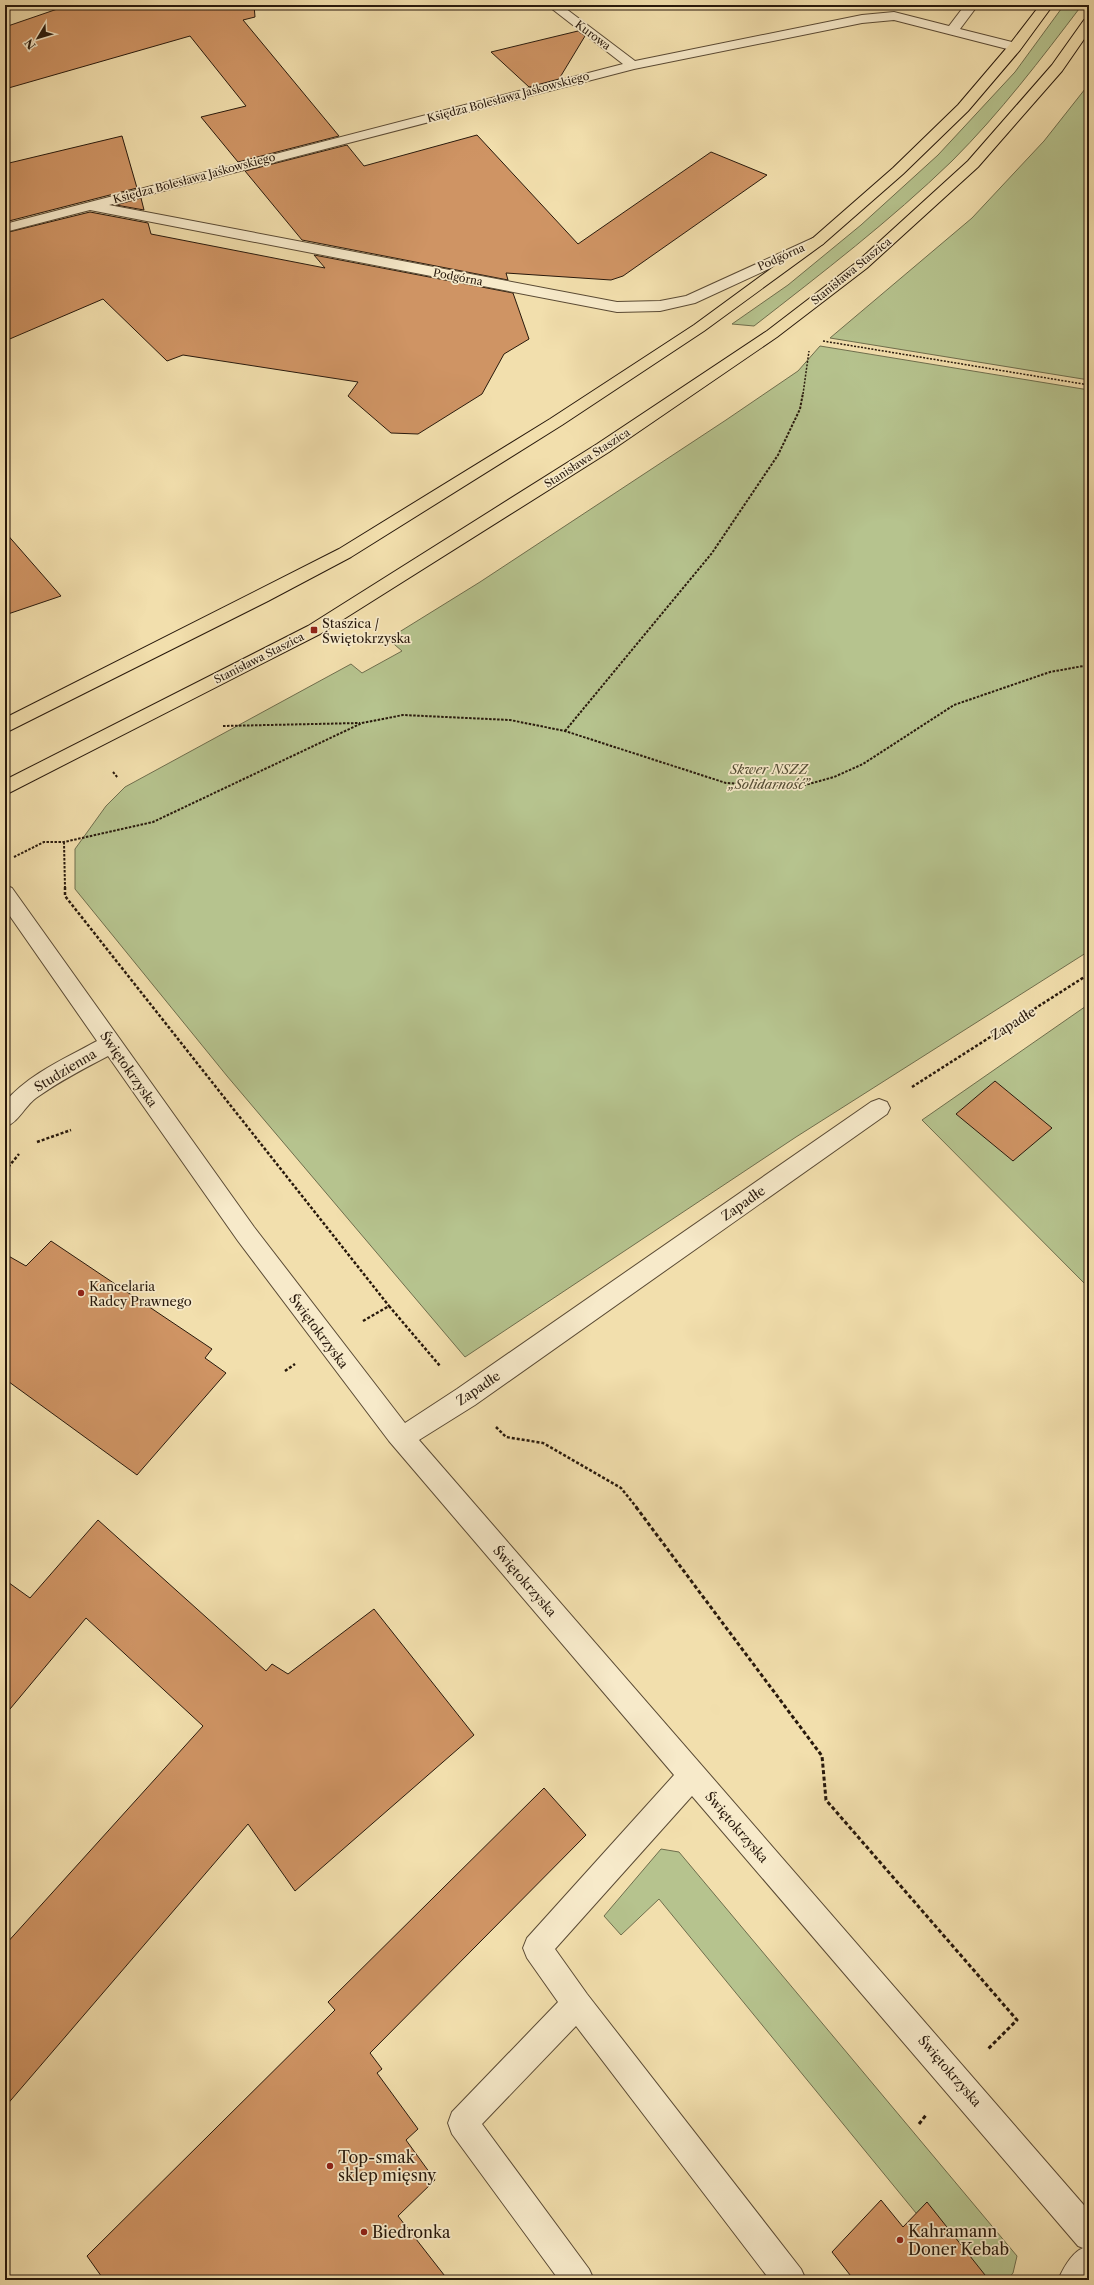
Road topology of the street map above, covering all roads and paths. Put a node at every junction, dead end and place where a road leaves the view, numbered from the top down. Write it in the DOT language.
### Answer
graph roads {
  1 [pos="553,5"];
  2 [pos="972,5"];
  3 [pos="1047,5"];
  4 [pos="1089,23"];
  5 [pos="952,31"];
  6 [pos="1015,47"];
  7 [pos="633,65"];
  8 [pos="88,206"];
  9 [pos="5,228"];
  10 [pos="818,241"];
  11 [pos="823,341"];
  12 [pos="807,357"];
  13 [pos="1089,385"];
  14 [pos="1089,665"];
  15 [pos="362,723"];
  16 [pos="5,726"];
  17 [pos="223,726"];
  18 [pos="565,731"];
  19 [pos="5,788"];
  20 [pos="64,842"];
  21 [pos="12,859"];
  22 [pos="5,893"];
  23 [pos="1089,974"];
  24 [pos="111,1044"];
  25 [pos="879,1108"];
  26 [pos="5,1118"];
  27 [pos="71,1130"];
  28 [pos="33,1144"];
  29 [pos="20,1152"];
  30 [pos="5,1171"];
  31 [pos="389,1306"];
  32 [pos="466,1397"];
  33 [pos="402,1438"];
  34 [pos="692,1776"];
  35 [pos="577,2004"];
  36 [pos="958,2079"];
  37 [pos="918,2124"];
  38 [pos="1089,2235"];
  39 [pos="1089,2261"];
  40 [pos="578,2280"];
  41 [pos="790,2280"];
  42 [pos="1074,2280"];
  1 -- 7 [label="street, Kurowa"];
  2 -- 5 [label="street"];
  3 -- 6 [label="main road"];
  4 -- 19 [label="main road, Stanisława Staszica"];
  5 -- 6 [label="street, Księdza Bolesława Jaśkowskiego"];
  5 -- 7 [label="street, Księdza Bolesława Jaśkowskiego"];
  6 -- 10 [label="main road"];
  7 -- 8 [label="street, Księdza Bolesława Jaśkowskiego"];
  8 -- 9 [label="street, Księdza Bolesława Jaśkowskiego"];
  8 -- 10 [label="street, Podgórna"];
  10 -- 16 [label="main road"];
  11 -- 13 [label="path"];
  12 -- 18 [label="path"];
  14 -- 18 [label="path"];
  15 -- 17 [label="path"];
  15 -- 18 [label="path"];
  15 -- 20 [label="path"];
  20 -- 21 [label="path"];
  20 -- 31 [label="path"];
  22 -- 24 [label="street, Świętokrzyska"];
  23 -- 25 [label="path, Zapadłe"];
  24 -- 26 [label="street, Studzienna"];
  24 -- 33 [label="street, Świętokrzyska"];
  25 -- 32 [label="street, Zapadłe"];
  27 -- 28 [label="path"];
  29 -- 30 [label="path"];
  32 -- 33 [label="street, Zapadłe"];
  32 -- 36 [label="path"];
  33 -- 34 [label="street, Świętokrzyska"];
  34 -- 35 [label="street"];
  34 -- 36 [label="street, Świętokrzyska"];
  35 -- 40 [label="street"];
  35 -- 41 [label="street"];
  36 -- 37 [label="path"];
  36 -- 38 [label="street, Świętokrzyska"];
  39 -- 42 [label="street"];
}
